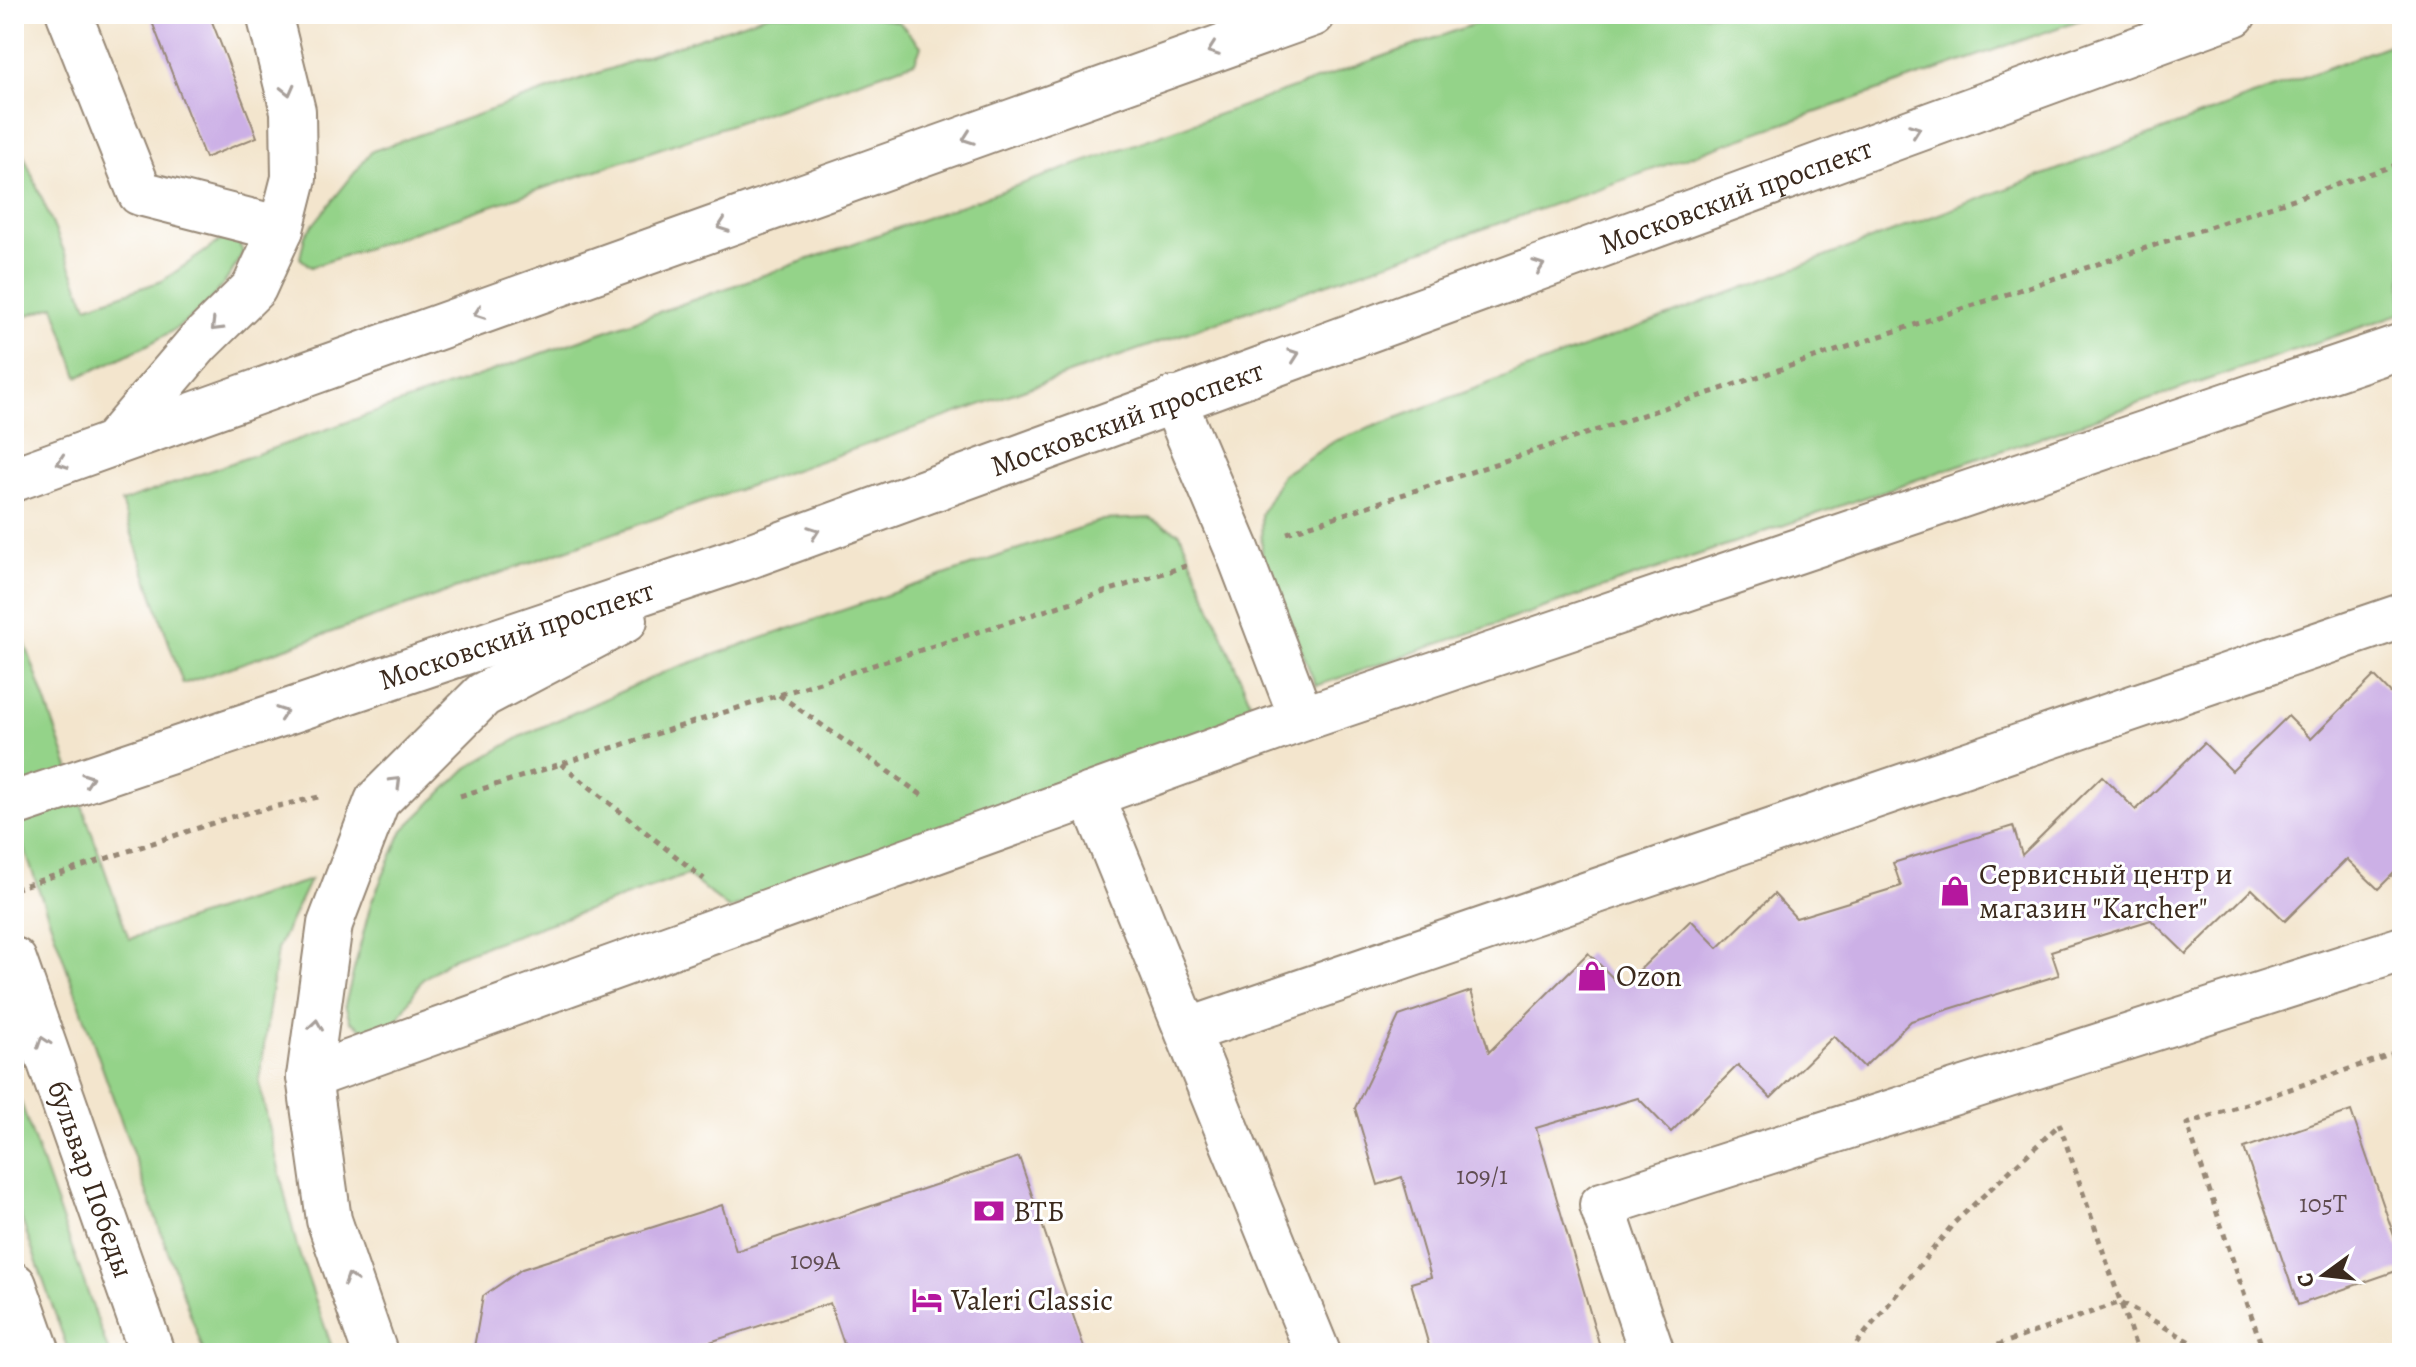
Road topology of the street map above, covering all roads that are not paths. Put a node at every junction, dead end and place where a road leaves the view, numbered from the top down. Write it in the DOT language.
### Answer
graph roads {
  1 [pos="69,14"];
  2 [pos="269,14"];
  3 [pos="1313,14"];
  4 [pos="2234,14"];
  5 [pos="281,229"];
  6 [pos="2402,346"];
  7 [pos="1173,399"];
  8 [pos="110,446"];
  9 [pos="14,479"];
  10 [pos="741,559"];
  11 [pos="2402,616"];
  12 [pos="1302,719"];
  13 [pos="1091,795"];
  14 [pos="14,804"];
  15 [pos="2402,949"];
  16 [pos="14,960"];
  17 [pos="1187,1031"];
  18 [pos="309,1077"];
  19 [pos="14,1285"];
  20 [pos="38,1353"];
  21 [pos="152,1353"];
  22 [pos="375,1353"];
  23 [pos="1318,1353"];
  24 [pos="1652,1353"];
  1 -- 5 [label="main road"];
  2 -- 5 [label="main road, one-way"];
  3 -- 8 [label="main road, one-way"];
  7 -- 4 [label="main road, Московский проспект, one-way"];
  5 -- 8 [label="main road, one-way"];
  6 -- 12 [label="main road"];
  10 -- 7 [label="main road, Московский проспект, one-way"];
  7 -- 12 [label="main road"];
  8 -- 9 [label="main road, one-way"];
  14 -- 10 [label="main road, Московский проспект, one-way"];
  18 -- 10 [label="main road, one-way"];
  11 -- 17 [label="main road"];
  12 -- 13 [label="main road"];
  13 -- 17 [label="main road"];
  13 -- 18 [label="main road"];
  15 -- 24 [label="main road"];
  21 -- 16 [label="main road, бульвар Победы, one-way"];
  17 -- 23 [label="main road"];
  22 -- 18 [label="main road, one-way"];
  19 -- 20 [label="main road"];
}
